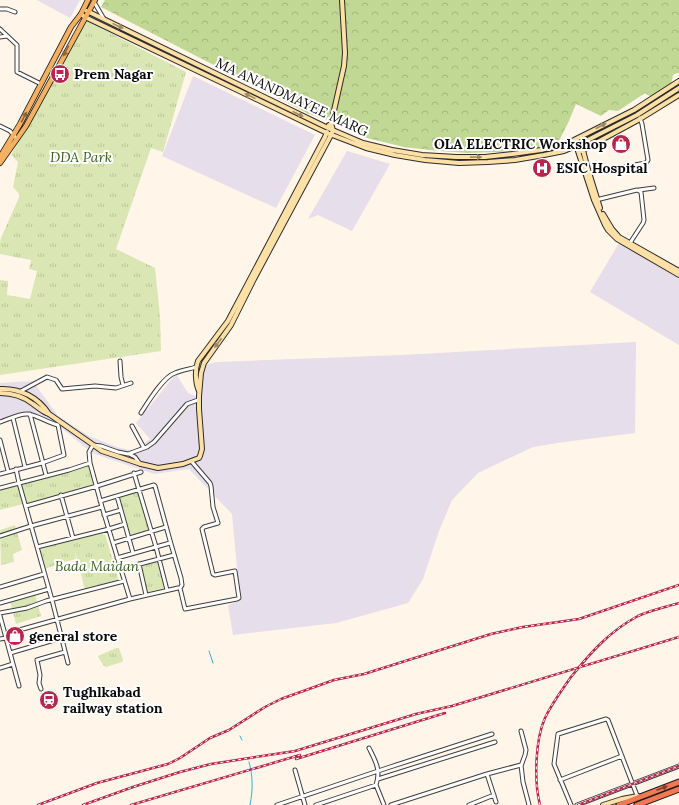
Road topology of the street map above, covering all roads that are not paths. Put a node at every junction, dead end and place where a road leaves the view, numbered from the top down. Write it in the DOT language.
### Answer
graph roads {
  1 [pos="88,0"];
  2 [pos="342,0"];
  3 [pos="94,1"];
  4 [pos="0,9"];
  5 [pos="83,9"];
  6 [pos="15,12"];
  7 [pos="88,12"];
  8 [pos="81,14"];
  9 [pos="85,17"];
  10 [pos="104,19"];
  11 [pos="0,29"];
  12 [pos="7,36"];
  13 [pos="0,37"];
  14 [pos="679,81"];
  15 [pos="41,84"];
  16 [pos="679,88"];
  17 [pos="679,95"];
  18 [pos="637,115"];
  19 [pos="640,119"];
  20 [pos="0,126"];
  21 [pos="331,128"];
  22 [pos="329,134"];
  23 [pos="15,137"];
  24 [pos="580,137"];
  25 [pos="574,140"];
  26 [pos="581,143"];
  27 [pos="576,146"];
  28 [pos="580,151"];
  29 [pos="0,158"];
  30 [pos="0,163"];
  31 [pos="587,174"];
  32 [pos="654,188"];
  33 [pos="639,190"];
  34 [pos="595,200"];
  35 [pos="630,243"];
  36 [pos="679,271"];
  37 [pos="679,275"];
  38 [pos="120,360"];
  39 [pos="196,367"];
  40 [pos="131,382"];
  41 [pos="122,385"];
  42 [pos="0,389"];
  43 [pos="199,391"];
  44 [pos="21,392"];
  45 [pos="0,393"];
  46 [pos="198,400"];
  47 [pos="141,413"];
  48 [pos="30,414"];
  49 [pos="49,414"];
  50 [pos="13,418"];
  51 [pos="0,422"];
  52 [pos="132,426"];
  53 [pos="0,440"];
  54 [pos="93,445"];
  55 [pos="144,448"];
  56 [pos="128,454"];
  57 [pos="192,462"];
  58 [pos="42,463"];
  59 [pos="90,463"];
  60 [pos="140,464"];
  61 [pos="25,467"];
  62 [pos="16,469"];
  63 [pos="8,471"];
  64 [pos="141,472"];
  65 [pos="134,473"];
  66 [pos="0,474"];
  67 [pos="46,475"];
  68 [pos="19,483"];
  69 [pos="97,486"];
  70 [pos="0,488"];
  71 [pos="139,490"];
  72 [pos="62,495"];
  73 [pos="117,496"];
  74 [pos="100,501"];
  75 [pos="26,506"];
  76 [pos="102,507"];
  77 [pos="121,510"];
  78 [pos="104,515"];
  79 [pos="67,516"];
  80 [pos="125,524"];
  81 [pos="31,526"];
  82 [pos="166,527"];
  83 [pos="108,529"];
  84 [pos="151,531"];
  85 [pos="0,536"];
  86 [pos="129,537"];
  87 [pos="73,538"];
  88 [pos="113,543"];
  89 [pos="170,543"];
  90 [pos="37,547"];
  91 [pos="156,547"];
  92 [pos="133,553"];
  93 [pos="174,555"];
  94 [pos="117,558"];
  95 [pos="159,558"];
  96 [pos="138,564"];
  97 [pos="121,569"];
  98 [pos="44,574"];
  99 [pos="124,581"];
  100 [pos="0,587"];
  101 [pos="180,588"];
  102 [pos="49,589"];
  103 [pos="167,590"];
  104 [pos="146,595"];
  105 [pos="130,598"];
  106 [pos="52,600"];
  107 [pos="0,603"];
  108 [pos="0,613"];
  109 [pos="0,616"];
  110 [pos="57,619"];
  111 [pos="5,636"];
  112 [pos="61,638"];
  113 [pos="0,639"];
  114 [pos="65,652"];
  115 [pos="10,653"];
  116 [pos="68,663"];
  117 [pos="13,664"];
  118 [pos="0,668"];
  119 [pos="19,686"];
  120 [pos="41,689"];
  121 [pos="521,731"];
  122 [pos="492,734"];
  123 [pos="495,742"];
  124 [pos="369,748"];
  125 [pos="622,756"];
  126 [pos="521,766"];
  127 [pos="679,766"];
  128 [pos="295,770"];
  129 [pos="379,770"];
  130 [pos="487,774"];
  131 [pos="378,779"];
  132 [pos="560,780"];
  133 [pos="679,782"];
  134 [pos="633,784"];
  135 [pos="376,786"];
  136 [pos="679,789"];
  137 [pos="494,795"];
  138 [pos="304,796"];
  139 [pos="638,797"];
  140 [pos="496,802"];
  141 [pos="277,805"];
  142 [pos="305,805"];
  143 [pos="316,805"];
  144 [pos="384,805"];
  145 [pos="391,805"];
  146 [pos="469,805"];
  147 [pos="529,805"];
  148 [pos="571,805"];
  149 [pos="577,805"];
  150 [pos="604,805"];
  151 [pos="619,805"];
  152 [pos="637,805"];
  1 -- 5 [label="main road"];
  2 -- 21 [label="street"];
  3 -- 7 [label="main road"];
  3 -- 10 [label="street"];
  4 -- 6 [label="street"];
  5 -- 7 [label="street, MA ANANDMAYEE MARG"];
  5 -- 8 [label="main road"];
  7 -- 9 [label="main road"];
  7 -- 10 [label="street, MA ANANDMAYEE MARG"];
  8 -- 9 [label="street, MA ANANDMAYEE MARG"];
  8 -- 15 [label="main road"];
  22 -- 9 [label="street, MA ANANDMAYEE MARG, one-way"];
  9 -- 23 [label="main road, one-way"];
  10 -- 21 [label="street, MA ANANDMAYEE MARG, one-way"];
  11 -- 12 [label="street"];
  12 -- 13 [label="street"];
  12 -- 15 [label="street"];
  24 -- 14 [label="street, MA ANANDMAYEE MARG, one-way"];
  23 -- 15 [label="main road, one-way"];
  16 -- 18 [label="street, MA ANANDMAYEE MARG"];
  17 -- 19 [label="street"];
  18 -- 19 [label="street"];
  18 -- 26 [label="street, MA ANANDMAYEE MARG"];
  19 -- 28 [label="street"];
  19 -- 31 [label="street"];
  20 -- 23 [label="street"];
  21 -- 22 [label="street"];
  21 -- 25 [label="street, MA ANANDMAYEE MARG, one-way"];
  22 -- 27 [label="street, MA ANANDMAYEE MARG"];
  22 -- 39 [label="street"];
  22 -- 43 [label="street, one-way"];
  23 -- 29 [label="main road"];
  23 -- 30 [label="main road"];
  24 -- 25 [label="street, MA ANANDMAYEE MARG"];
  24 -- 26 [label="street"];
  25 -- 27 [label="street"];
  26 -- 27 [label="street, MA ANANDMAYEE MARG"];
  26 -- 28 [label="street"];
  27 -- 28 [label="street"];
  28 -- 31 [label="street"];
  31 -- 34 [label="street"];
  32 -- 33 [label="street"];
  33 -- 34 [label="street"];
  33 -- 35 [label="street"];
  34 -- 35 [label="street"];
  34 -- 37 [label="street"];
  35 -- 36 [label="street"];
  38 -- 41 [label="street"];
  39 -- 43 [label="street"];
  39 -- 47 [label="street"];
  40 -- 41 [label="street"];
  41 -- 44 [label="street"];
  42 -- 44 [label="street"];
  43 -- 46 [label="street"];
  44 -- 49 [label="street"];
  45 -- 49 [label="street"];
  46 -- 55 [label="street"];
  46 -- 57 [label="street"];
  48 -- 50 [label="street"];
  48 -- 58 [label="street"];
  48 -- 58 [label="street"];
  49 -- 54 [label="street"];
  50 -- 51 [label="street"];
  50 -- 61 [label="street"];
  52 -- 55 [label="street"];
  53 -- 63 [label="street"];
  54 -- 56 [label="street"];
  54 -- 59 [label="street"];
  54 -- 60 [label="street"];
  55 -- 56 [label="street"];
  56 -- 60 [label="street"];
  57 -- 60 [label="street"];
  57 -- 101 [label="street"];
  58 -- 61 [label="street"];
  58 -- 67 [label="street"];
  59 -- 67 [label="street"];
  59 -- 69 [label="street"];
  61 -- 62 [label="street"];
  62 -- 63 [label="street"];
  62 -- 68 [label="street"];
  63 -- 66 [label="street"];
  64 -- 65 [label="street"];
  65 -- 69 [label="street"];
  65 -- 71 [label="street"];
  67 -- 68 [label="street"];
  68 -- 70 [label="street"];
  68 -- 75 [label="street"];
  69 -- 72 [label="street"];
  69 -- 74 [label="street"];
  71 -- 73 [label="street"];
  71 -- 82 [label="street"];
  71 -- 84 [label="street"];
  72 -- 75 [label="street"];
  72 -- 79 [label="street"];
  73 -- 74 [label="street"];
  73 -- 77 [label="street"];
  74 -- 76 [label="street"];
  75 -- 81 [label="street"];
  76 -- 78 [label="street"];
  76 -- 79 [label="street"];
  77 -- 78 [label="street"];
  77 -- 80 [label="street"];
  78 -- 83 [label="street"];
  79 -- 81 [label="street"];
  79 -- 87 [label="street"];
  80 -- 83 [label="street"];
  80 -- 86 [label="street"];
  81 -- 85 [label="street"];
  81 -- 90 [label="street"];
  82 -- 84 [label="street"];
  82 -- 89 [label="street"];
  83 -- 87 [label="street"];
  83 -- 88 [label="street"];
  84 -- 86 [label="street"];
  84 -- 91 [label="street"];
  86 -- 88 [label="street"];
  86 -- 92 [label="street"];
  87 -- 90 [label="street"];
  88 -- 94 [label="street"];
  89 -- 91 [label="street"];
  89 -- 93 [label="street"];
  90 -- 98 [label="street"];
  91 -- 92 [label="street"];
  91 -- 95 [label="street"];
  92 -- 94 [label="street"];
  93 -- 95 [label="street"];
  93 -- 101 [label="street"];
  94 -- 97 [label="street"];
  95 -- 96 [label="street"];
  95 -- 103 [label="street"];
  96 -- 97 [label="street"];
  96 -- 104 [label="street"];
  97 -- 99 [label="street"];
  98 -- 100 [label="street"];
  98 -- 102 [label="street"];
  99 -- 105 [label="street"];
  99 -- 106 [label="street"];
  101 -- 103 [label="street"];
  102 -- 106 [label="street"];
  102 -- 107 [label="street"];
  103 -- 104 [label="street"];
  104 -- 105 [label="street"];
  105 -- 110 [label="street"];
  106 -- 108 [label="street"];
  106 -- 110 [label="street"];
  109 -- 111 [label="street"];
  110 -- 111 [label="street"];
  110 -- 112 [label="street"];
  111 -- 113 [label="street"];
  111 -- 115 [label="street"];
  112 -- 114 [label="street"];
  112 -- 115 [label="street"];
  114 -- 116 [label="street"];
  114 -- 120 [label="street"];
  115 -- 117 [label="street"];
  117 -- 118 [label="street"];
  117 -- 119 [label="street"];
  121 -- 126 [label="street"];
  122 -- 129 [label="street"];
  123 -- 131 [label="street"];
  124 -- 129 [label="street"];
  125 -- 132 [label="street"];
  125 -- 132 [label="street"];
  125 -- 134 [label="street"];
  126 -- 130 [label="street"];
  126 -- 147 [label="street"];
  127 -- 134 [label="street"];
  128 -- 138 [label="street"];
  129 -- 131 [label="street"];
  129 -- 138 [label="street"];
  130 -- 137 [label="street"];
  130 -- 145 [label="street"];
  131 -- 135 [label="street"];
  132 -- 148 [label="street"];
  139 -- 133 [label="highway, one-way"];
  134 -- 139 [label="street"];
  134 -- 149 [label="street"];
  135 -- 143 [label="street"];
  135 -- 144 [label="street"];
  136 -- 152 [label="highway"];
  137 -- 140 [label="street"];
  137 -- 146 [label="street"];
  138 -- 141 [label="street"];
  138 -- 142 [label="street"];
  139 -- 150 [label="street"];
  139 -- 151 [label="highway"];
}
